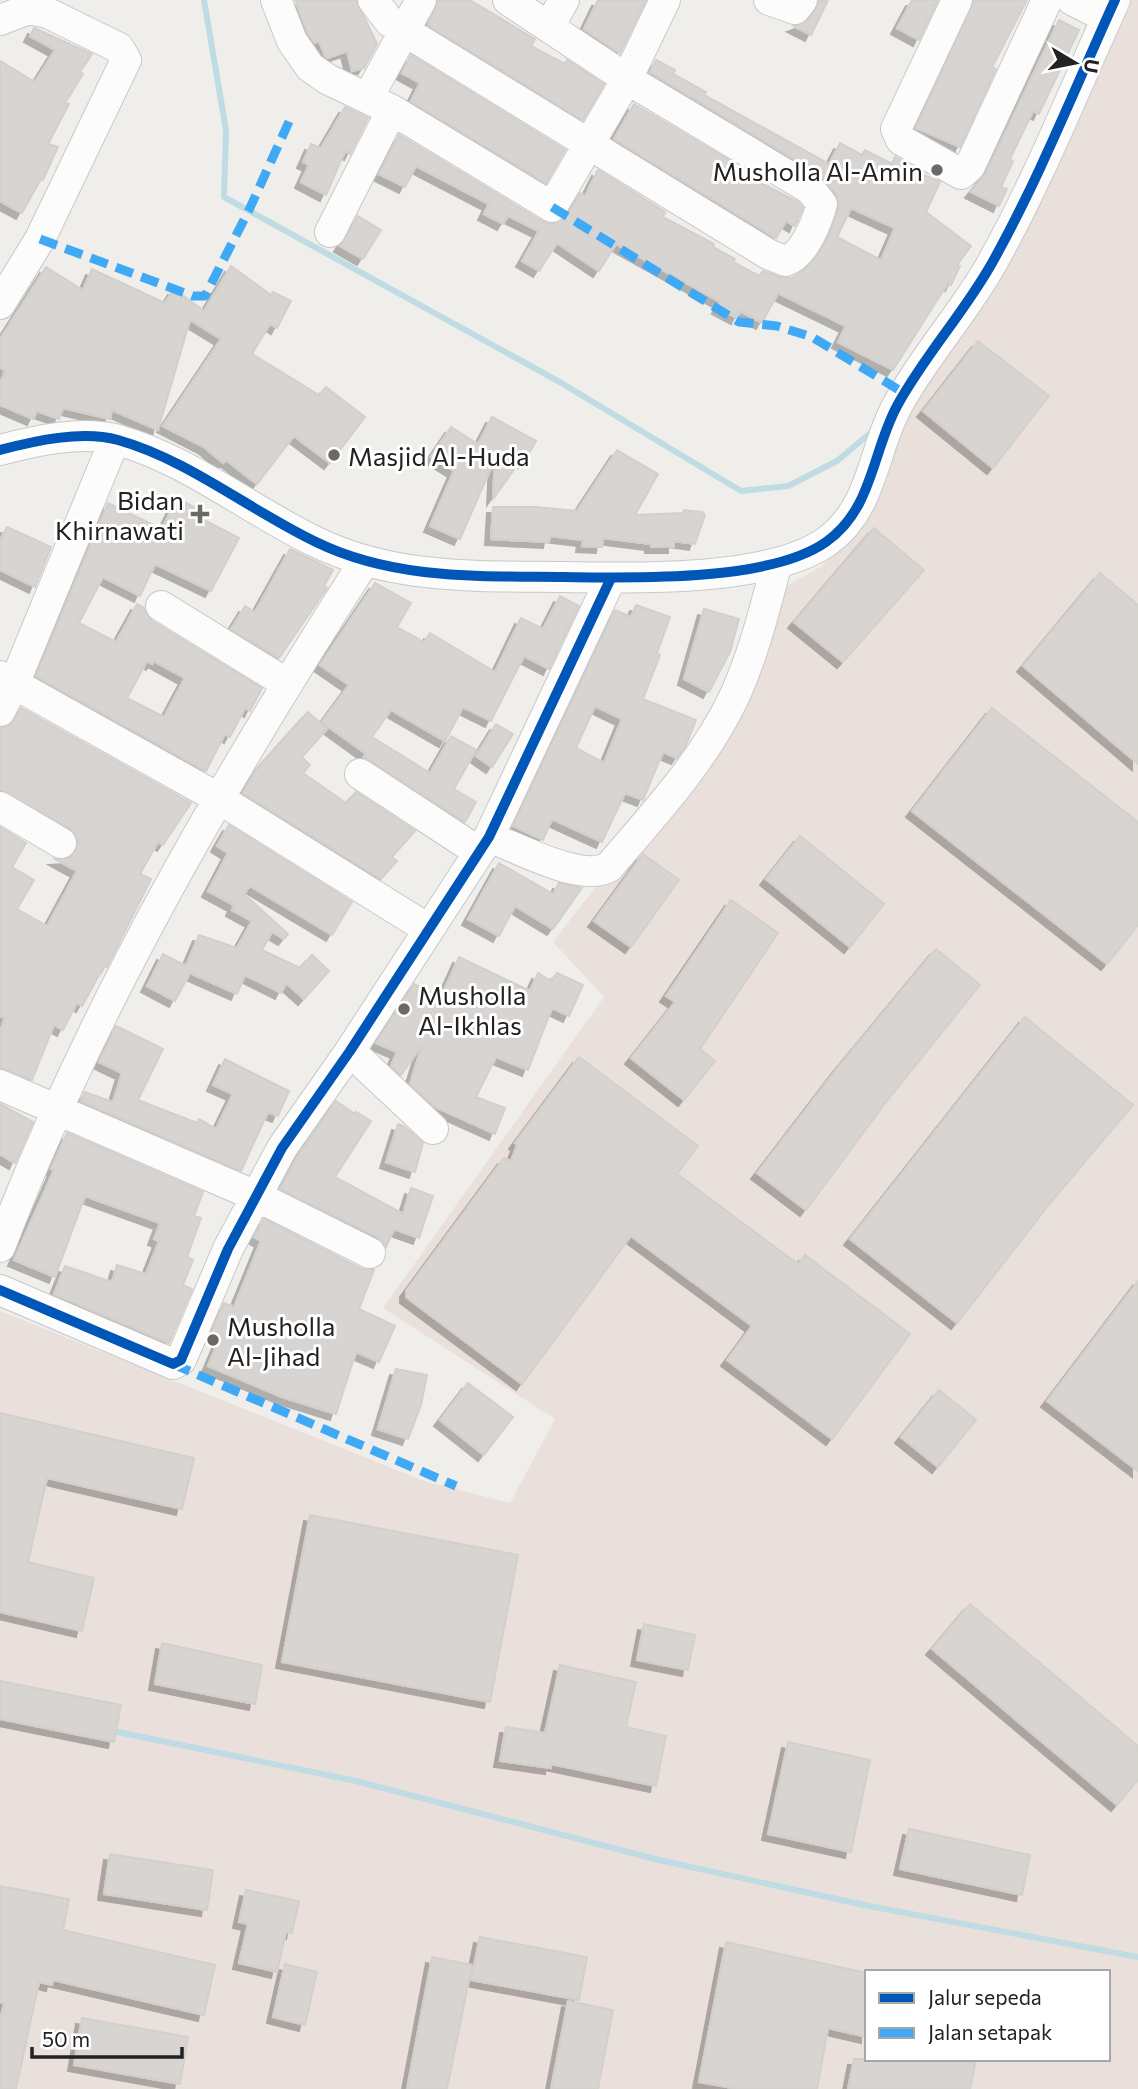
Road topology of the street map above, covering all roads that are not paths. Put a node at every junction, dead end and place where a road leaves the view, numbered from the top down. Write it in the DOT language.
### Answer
graph roads {
  1 [pos="276,0"];
  2 [pos="373,0"];
  3 [pos="421,0"];
  4 [pos="508,0"];
  5 [pos="564,0"];
  6 [pos="665,0"];
  7 [pos="769,0"];
  8 [pos="802,0"];
  9 [pos="957,0"];
  10 [pos="1047,0"];
  11 [pos="1072,0"];
  12 [pos="1111,9"];
  13 [pos="0,20"];
  14 [pos="549,27"];
  15 [pos="404,30"];
  16 [pos="627,79"];
  17 [pos="380,104"];
  18 [pos="590,144"];
  19 [pos="330,232"];
  20 [pos="0,304"];
  21 [pos="115,439"];
  22 [pos="0,450"];
  23 [pos="364,562"];
  24 [pos="777,563"];
  25 [pos="611,578"];
  26 [pos="161,606"];
  27 [pos="7,680"];
  28 [pos="286,683"];
  29 [pos="0,711"];
  30 [pos="360,774"];
  31 [pos="218,798"];
  32 [pos="0,807"];
  33 [pos="61,843"];
  34 [pos="484,844"];
  35 [pos="428,929"];
  36 [pos="350,1051"];
  37 [pos="0,1085"];
  38 [pos="55,1110"];
  39 [pos="433,1129"];
  40 [pos="256,1196"];
  41 [pos="0,1247"];
  42 [pos="370,1252"];
  43 [pos="0,1290"];
  1 -- 17 [label="street"];
  2 -- 15 [label="street"];
  3 -- 15 [label="street"];
  4 -- 14 [label="street"];
  5 -- 14 [label="street"];
  6 -- 16 [label="street"];
  7 -- 8 [label="street"];
  9 -- 10 [label="street"];
  11 -- 12 [label="street"];
  12 -- 24 [label="street"];
  13 -- 20 [label="street"];
  14 -- 16 [label="street"];
  15 -- 17 [label="street"];
  15 -- 18 [label="street"];
  16 -- 18 [label="street"];
  16 -- 18 [label="street"];
  17 -- 18 [label="street"];
  17 -- 19 [label="street"];
  21 -- 22 [label="street"];
  21 -- 23 [label="street"];
  21 -- 27 [label="street"];
  23 -- 25 [label="street"];
  23 -- 28 [label="street"];
  24 -- 25 [label="street"];
  24 -- 34 [label="street"];
  25 -- 34 [label="street"];
  26 -- 28 [label="street"];
  27 -- 29 [label="street"];
  27 -- 31 [label="street"];
  28 -- 31 [label="street"];
  30 -- 34 [label="street"];
  31 -- 35 [label="street"];
  31 -- 38 [label="street"];
  32 -- 33 [label="street"];
  34 -- 35 [label="street"];
  35 -- 36 [label="street"];
  36 -- 39 [label="street"];
  36 -- 40 [label="street"];
  37 -- 38 [label="street"];
  38 -- 40 [label="street"];
  38 -- 41 [label="street"];
  40 -- 42 [label="street"];
  40 -- 43 [label="street"];
}
